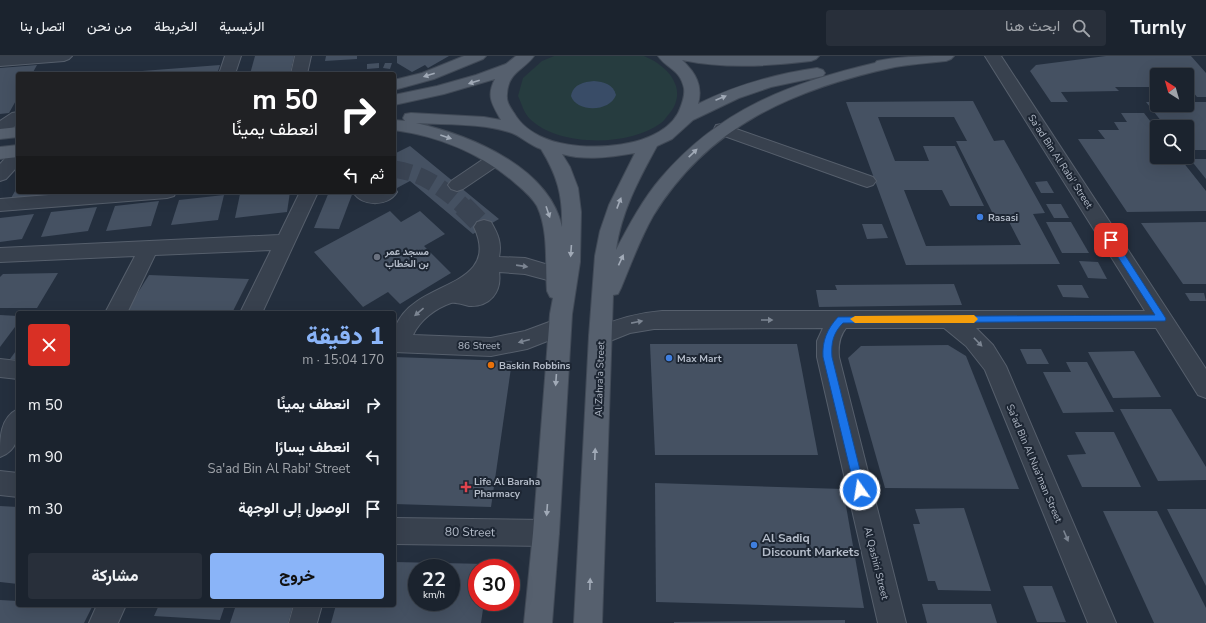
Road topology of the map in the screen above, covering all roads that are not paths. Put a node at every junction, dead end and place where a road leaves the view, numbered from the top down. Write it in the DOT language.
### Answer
graph roads {
  1 [pos="61,56"];
  2 [pos="64,56"];
  3 [pos="233,56"];
  4 [pos="303,56"];
  5 [pos="478,56"];
  6 [pos="666,56"];
  7 [pos="683,56"];
  8 [pos="811,56"];
  9 [pos="946,56"];
  10 [pos="993,56"];
  11 [pos="519,60"];
  12 [pos="0,61"];
  13 [pos="897,62"];
  14 [pos="51,72"];
  15 [pos="228,72"];
  16 [pos="299,72"];
  17 [pos="396,84"];
  18 [pos="396,100"];
  19 [pos="686,117"];
  20 [pos="16,118"];
  21 [pos="396,119"];
  22 [pos="396,126"];
  23 [pos="513,127"];
  24 [pos="0,128"];
  25 [pos="722,129"];
  26 [pos="16,132"];
  27 [pos="0,134"];
  28 [pos="649,144"];
  29 [pos="549,147"];
  30 [pos="16,151"];
  31 [pos="0,153"];
  32 [pos="16,157"];
  33 [pos="494,160"];
  34 [pos="0,175"];
  35 [pos="867,181"];
  36 [pos="457,185"];
  37 [pos="141,194"];
  38 [pos="308,194"];
  39 [pos="364,194"];
  40 [pos="385,194"];
  41 [pos="0,205"];
  42 [pos="484,227"];
  43 [pos="286,242"];
  44 [pos="149,248"];
  45 [pos="0,255"];
  46 [pos="487,264"];
  47 [pos="555,274"];
  48 [pos="603,310"];
  49 [pos="117,311"];
  50 [pos="252,311"];
  51 [pos="841,319"];
  52 [pos="947,319"];
  53 [pos="1162,319"];
  54 [pos="561,320"];
  55 [pos="600,336"];
  56 [pos="397,343"];
  57 [pos="0,368"];
  58 [pos="16,370"];
  59 [pos="1206,388"];
  60 [pos="16,423"];
  61 [pos="0,446"];
  62 [pos="0,483"];
  63 [pos="16,485"];
  64 [pos="396,531"];
  65 [pos="546,533"];
  66 [pos="111,607"];
  67 [pos="307,607"];
  68 [pos="103,623"];
  69 [pos="303,623"];
  70 [pos="538,623"];
  71 [pos="588,623"];
  72 [pos="892,623"];
  73 [pos="1102,623"];
  1 -- 2 [label="street"];
  1 -- 12 [label="street"];
  1 -- 14 [label="street"];
  3 -- 15 [label="street"];
  4 -- 16 [label="street"];
  5 -- 17 [label="main road, one-way"];
  6 -- 19 [label="main road"];
  7 -- 8 [label="main road"];
  9 -- 13 [label="main road"];
  10 -- 53 [label="street, Sa'ad Bin Al Rabi' Street"];
  11 -- 18 [label="main road, one-way"];
  11 -- 23 [label="main road"];
  19 -- 13 [label="main road, one-way"];
  13 -- 25 [label="main road"];
  19 -- 28 [label="main road"];
  20 -- 24 [label="street"];
  21 -- 23 [label="main road"];
  22 -- 33 [label="main road, one-way"];
  23 -- 29 [label="main road"];
  25 -- 35 [label="street"];
  48 -- 25 [label="main road, one-way"];
  26 -- 27 [label="main road"];
  28 -- 29 [label="main road"];
  48 -- 28 [label="main road, Al Zahra'a Street, one-way"];
  29 -- 54 [label="main road, one-way"];
  30 -- 31 [label="main road"];
  32 -- 34 [label="street"];
  33 -- 36 [label="street"];
  33 -- 47 [label="main road, one-way"];
  37 -- 41 [label="street"];
  38 -- 43 [label="street"];
  39 -- 40 [label="street"];
  42 -- 46 [label="street"];
  43 -- 44 [label="street"];
  43 -- 50 [label="street"];
  44 -- 45 [label="street"];
  44 -- 49 [label="street"];
  46 -- 47 [label="street, one-way"];
  46 -- 56 [label="street, one-way"];
  47 -- 54 [label="main road"];
  48 -- 55 [label="main road, Al Zahra'a Street"];
  51 -- 52 [label="street"];
  55 -- 51 [label="street, one-way"];
  51 -- 72 [label="street, Al Qashiri Street"];
  52 -- 53 [label="street"];
  52 -- 73 [label="street, Sa'ad Bin Al Nua'man Street, one-way"];
  53 -- 59 [label="street, Sa'ad Bin Al Rabi' Street"];
  54 -- 56 [label="street, 86 Street, one-way"];
  54 -- 65 [label="main road, one-way"];
  71 -- 55 [label="main road, Al Zahra'a Street, one-way"];
  57 -- 58 [label="street"];
  60 -- 61 [label="street"];
  62 -- 63 [label="street"];
  64 -- 65 [label="street, 80 Street"];
  65 -- 70 [label="main road"];
  66 -- 68 [label="street"];
  67 -- 69 [label="street"];
}
